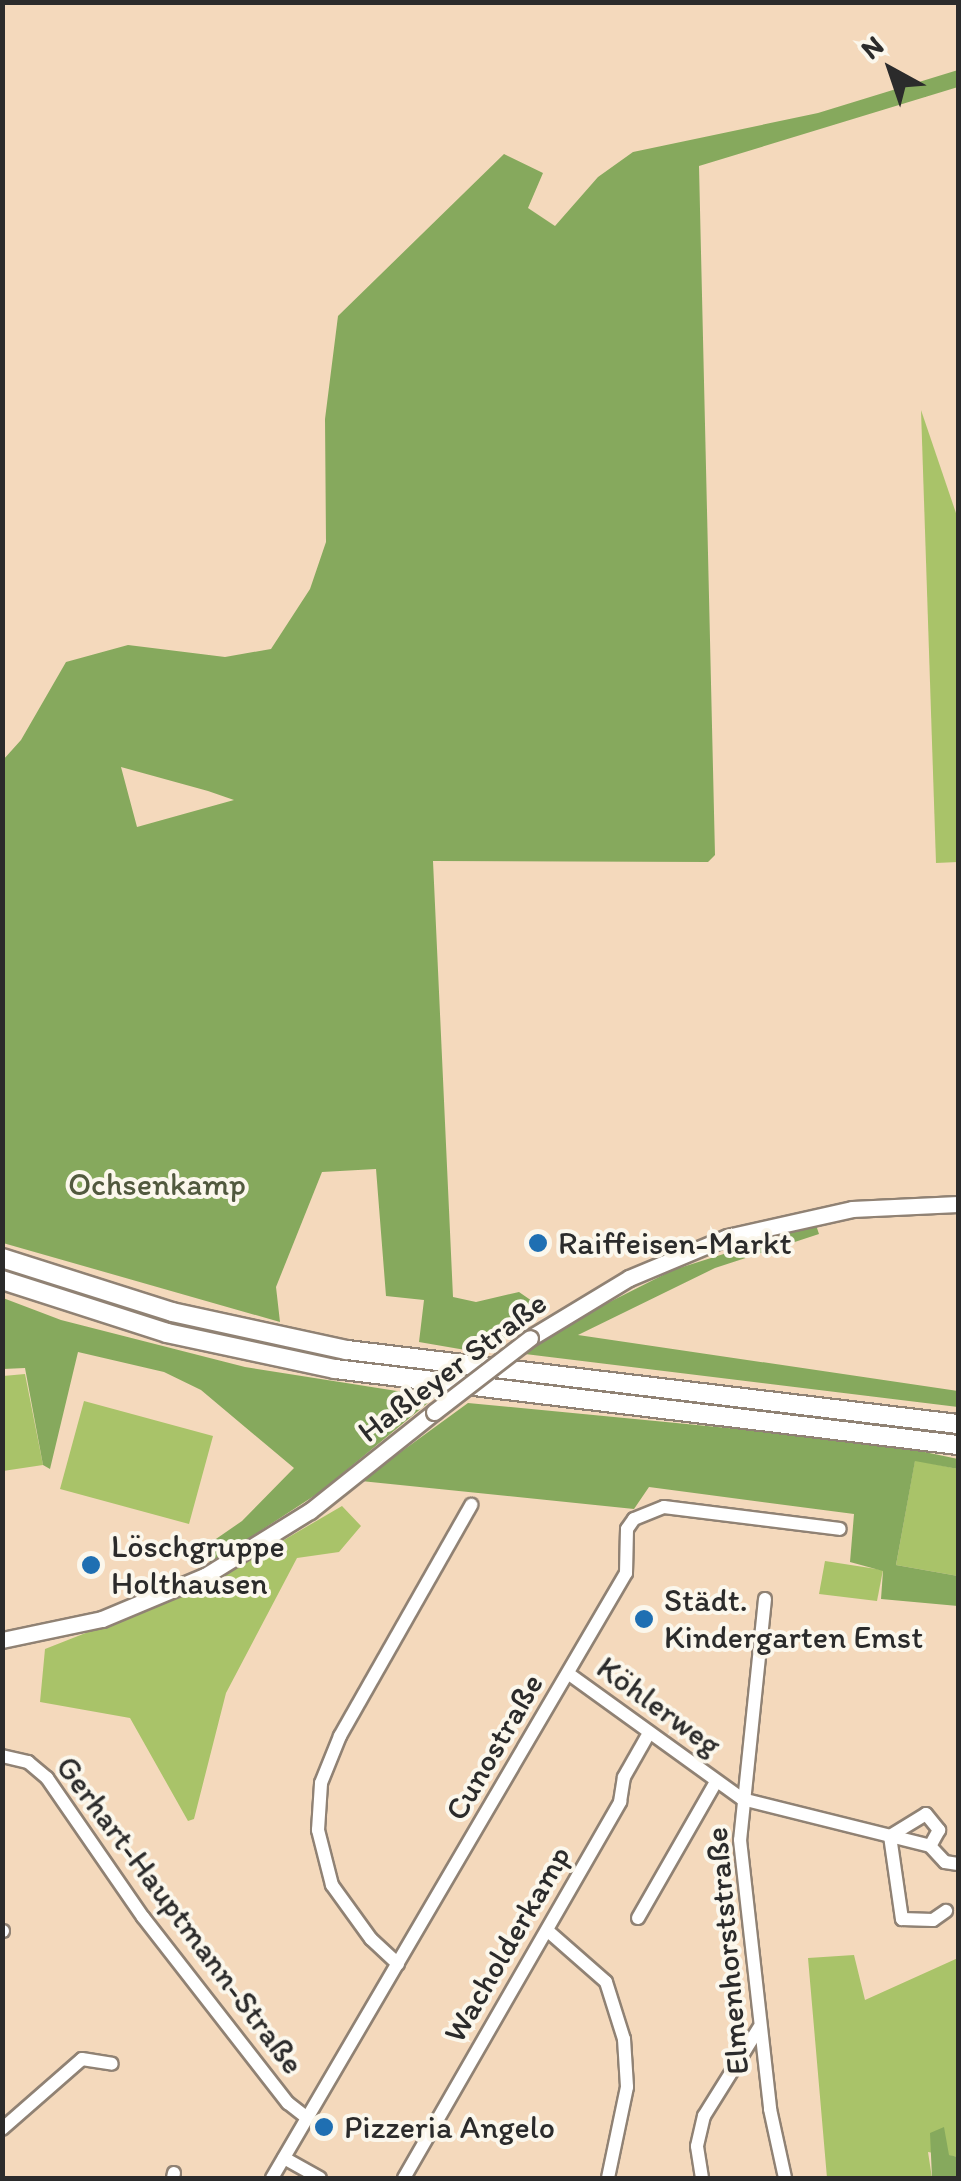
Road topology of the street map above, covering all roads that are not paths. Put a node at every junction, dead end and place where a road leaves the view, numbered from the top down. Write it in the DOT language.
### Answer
graph roads {
  1 [pos="958,1204"];
  2 [pos="2,1258"];
  3 [pos="2,1280"];
  4 [pos="958,1424"];
  5 [pos="958,1445"];
  6 [pos="471,1505"];
  7 [pos="840,1529"];
  8 [pos="765,1599"];
  9 [pos="2,1640"];
  10 [pos="568,1674"];
  11 [pos="649,1734"];
  12 [pos="2,1756"];
  13 [pos="716,1782"];
  14 [pos="742,1799"];
  15 [pos="890,1836"];
  16 [pos="930,1846"];
  17 [pos="958,1864"];
  18 [pos="946,1911"];
  19 [pos="638,1918"];
  20 [pos="548,1931"];
  21 [pos="398,1964"];
  22 [pos="760,2028"];
  23 [pos="112,2064"];
  24 [pos="308,2118"];
  25 [pos="2,2129"];
  26 [pos="284,2158"];
  27 [pos="272,2178"];
  28 [pos="320,2178"];
  29 [pos="404,2178"];
  30 [pos="608,2178"];
  31 [pos="702,2178"];
  32 [pos="784,2178"];
  1 -- 9 [label="main road, Haßleyer Straße, bridge"];
  2 -- 4 [label="highway"];
  3 -- 5 [label="highway"];
  6 -- 21 [label="street"];
  7 -- 10 [label="street, Cunostraße"];
  8 -- 14 [label="street, Elmenhorststraße"];
  10 -- 11 [label="street, Köhlerweg"];
  10 -- 21 [label="street, Cunostraße"];
  11 -- 13 [label="street, Köhlerweg"];
  11 -- 20 [label="street, Wacholderkamp"];
  12 -- 24 [label="street, Gerhart-Hauptmann-Straße"];
  13 -- 14 [label="street, Köhlerweg"];
  13 -- 19 [label="street, Köhlerweg"];
  14 -- 15 [label="street, Köhlerweg"];
  14 -- 22 [label="street, Elmenhorststraße"];
  15 -- 16 [label="street, Köhlerweg"];
  15 -- 16 [label="street, Köhlerweg"];
  15 -- 18 [label="street"];
  16 -- 17 [label="street, Köhlerweg"];
  20 -- 29 [label="street, Wacholderkamp"];
  20 -- 30 [label="street"];
  21 -- 24 [label="street, Cunostraße"];
  22 -- 31 [label="street"];
  22 -- 32 [label="street, Elmenhorststraße"];
  23 -- 25 [label="street"];
  24 -- 26 [label="street, Cunostraße"];
  26 -- 27 [label="street, Cunostraße"];
  26 -- 28 [label="street"];
}
